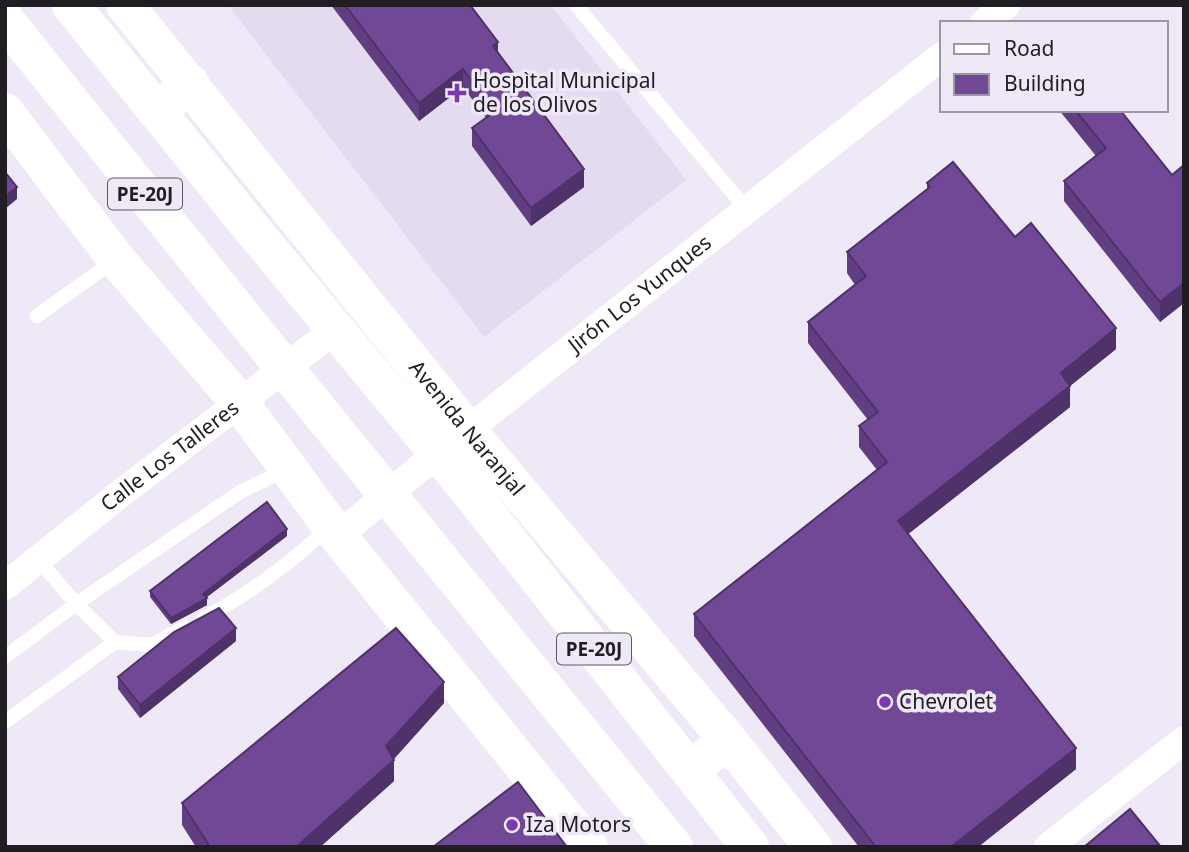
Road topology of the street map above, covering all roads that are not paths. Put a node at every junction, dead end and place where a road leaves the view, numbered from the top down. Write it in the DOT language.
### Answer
graph roads {
  1 [pos="71,5"];
  2 [pos="125,5"];
  3 [pos="576,5"];
  4 [pos="1006,5"];
  5 [pos="5,20"];
  6 [pos="986,21"];
  7 [pos="940,58"];
  8 [pos="190,83"];
  9 [pos="158,111"];
  10 [pos="5,112"];
  11 [pos="747,210"];
  12 [pos="116,259"];
  13 [pos="37,316"];
  14 [pos="336,330"];
  15 [pos="284,368"];
  16 [pos="240,403"];
  17 [pos="453,442"];
  18 [pos="288,469"];
  19 [pos="387,494"];
  20 [pos="335,531"];
  21 [pos="38,559"];
  22 [pos="5,586"];
  23 [pos="76,604"];
  24 [pos="115,642"];
  25 [pos="5,657"];
  26 [pos="5,722"];
  27 [pos="728,740"];
  28 [pos="1184,740"];
  29 [pos="690,770"];
  30 [pos="589,847"];
  31 [pos="674,847"];
  32 [pos="750,847"];
  33 [pos="813,847"];
  34 [pos="1048,847"];
  1 -- 9 [label="main road, Avenida Naranjal / PE-20J"];
  2 -- 8 [label="main road, Avenida Naranjal"];
  3 -- 11 [label="lane"];
  4 -- 6 [label="street"];
  5 -- 15 [label="main road, PE-20J"];
  7 -- 11 [label="street, Jirón Los Yunques"];
  8 -- 9 [label="main road"];
  8 -- 17 [label="main road, Avenida Naranjal"];
  9 -- 14 [label="main road, Avenida Naranjal / PE-20J"];
  10 -- 12 [label="main road"];
  11 -- 17 [label="street, Jirón Los Yunques"];
  12 -- 13 [label="lane"];
  12 -- 16 [label="main road"];
  14 -- 15 [label="street, Calle Los Talleres"];
  14 -- 17 [label="main road, Avenida Naranjal / PE-20J"];
  15 -- 16 [label="street, Calle Los Talleres"];
  15 -- 19 [label="main road, PE-20J"];
  16 -- 18 [label="main road"];
  16 -- 21 [label="street, Calle Los Talleres"];
  17 -- 19 [label="street, Jirón Los Yunques"];
  17 -- 27 [label="main road, Avenida Naranjal"];
  17 -- 29 [label="main road, Avenida Naranjal / PE-20J"];
  18 -- 20 [label="main road"];
  18 -- 23 [label="lane"];
  19 -- 20 [label="street, Jirón Los Yunques"];
  19 -- 31 [label="main road, PE-20J"];
  20 -- 24 [label="lane"];
  20 -- 30 [label="main road"];
  21 -- 22 [label="street, Calle Los Talleres"];
  21 -- 23 [label="lane"];
  23 -- 24 [label="lane"];
  23 -- 25 [label="lane"];
  24 -- 26 [label="lane"];
  27 -- 29 [label="main road"];
  27 -- 33 [label="main road, Avenida Naranjal"];
  28 -- 34 [label="street"];
  29 -- 32 [label="main road, Avenida Naranjal / PE-20J"];
}
